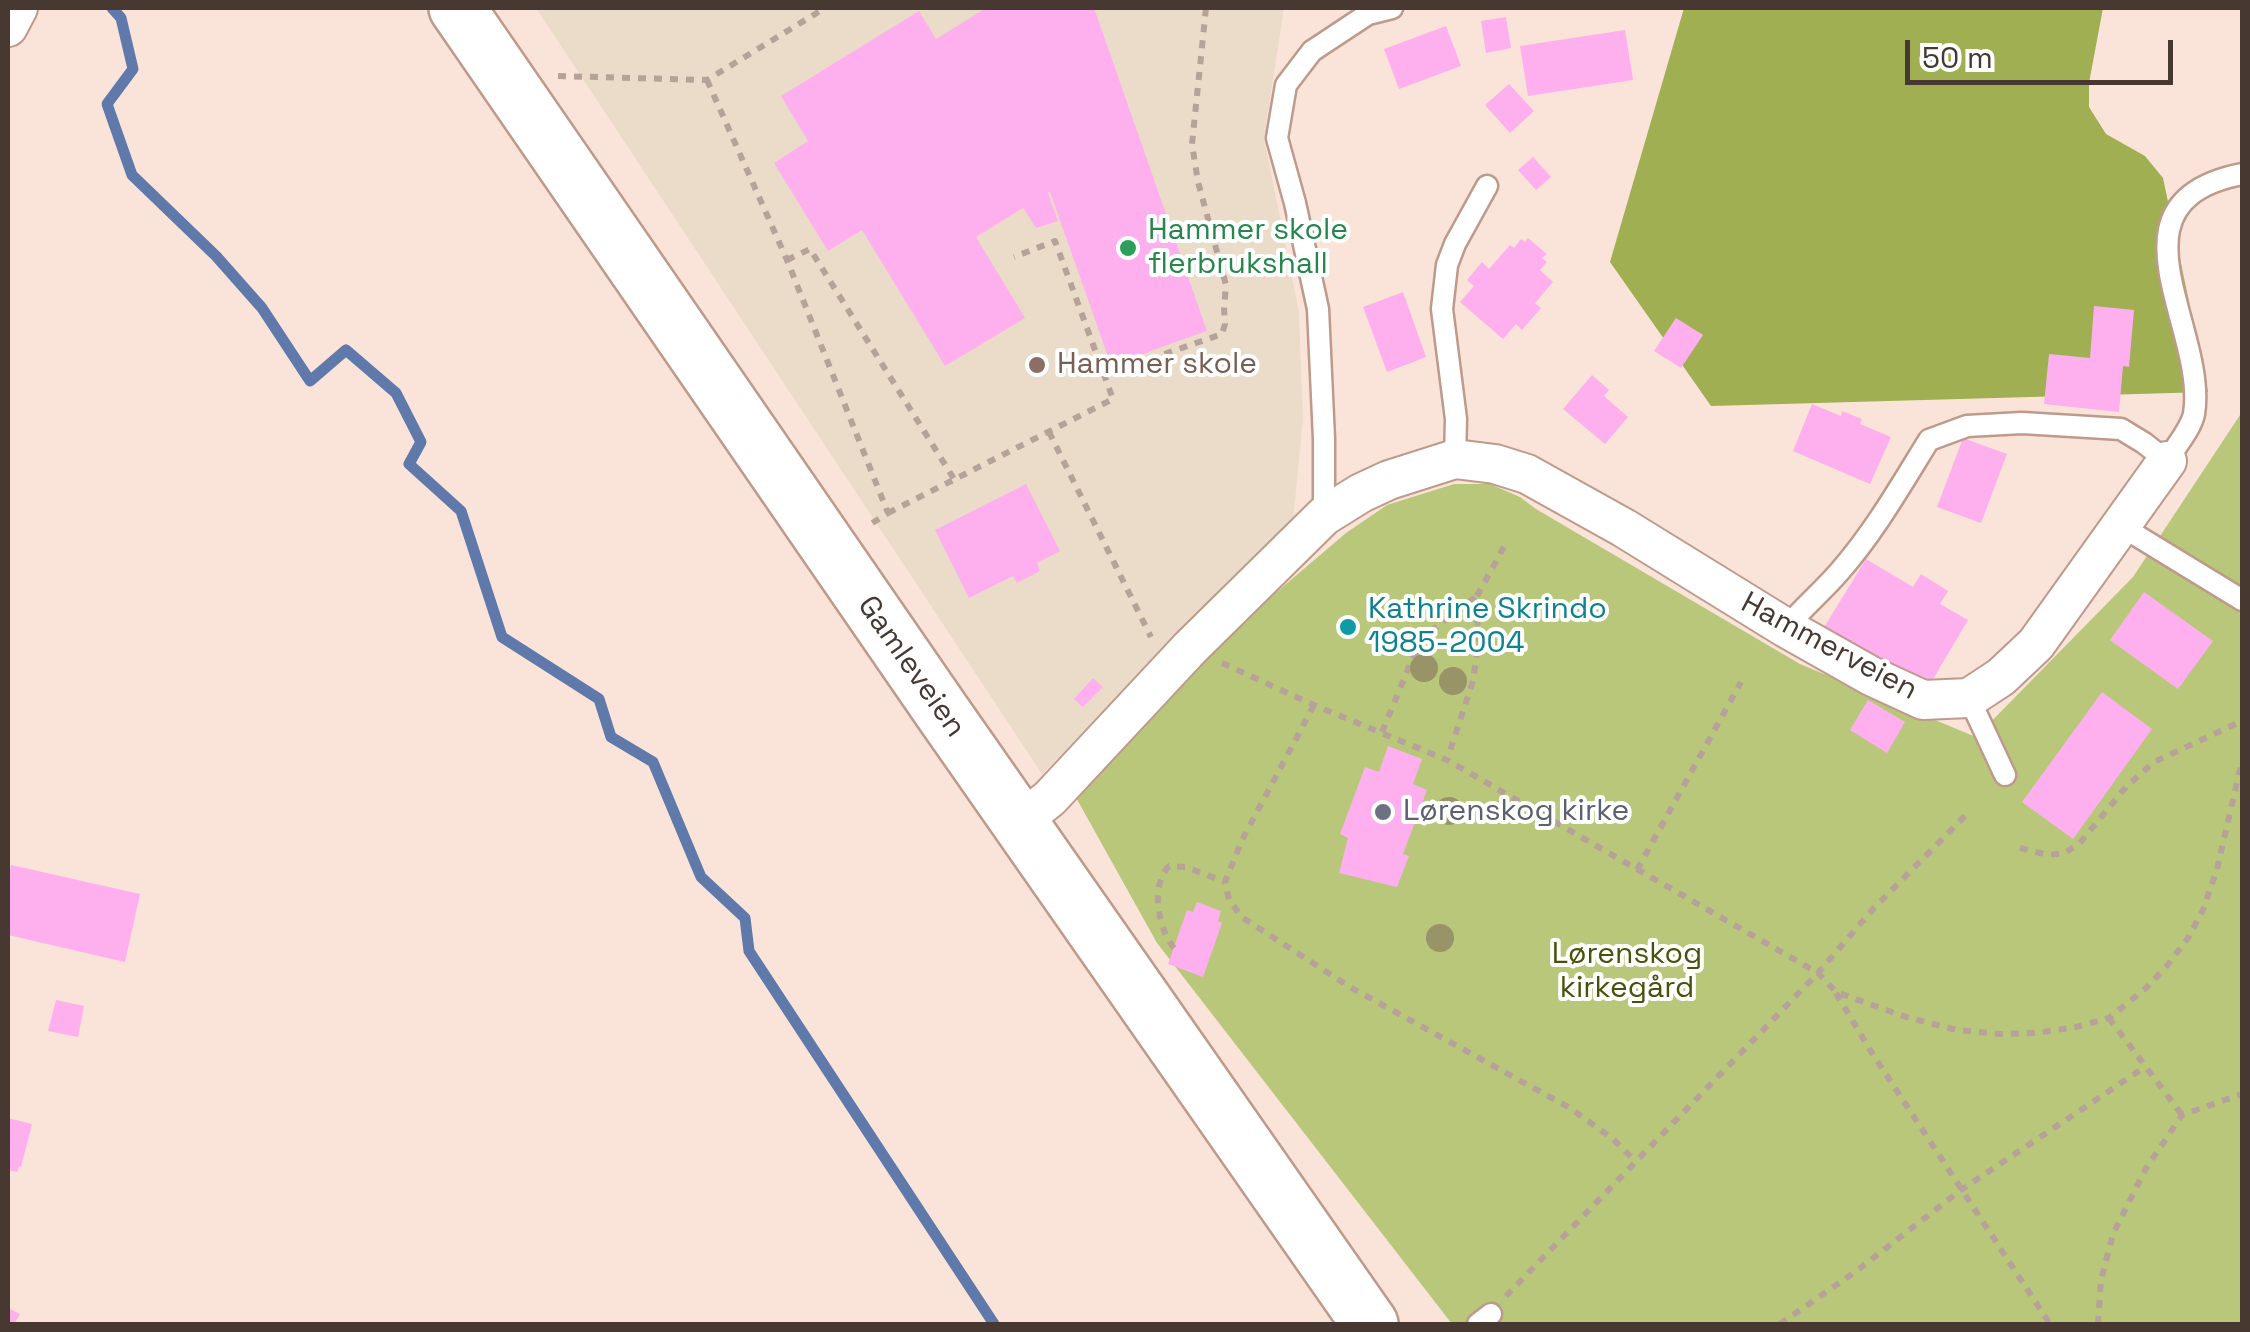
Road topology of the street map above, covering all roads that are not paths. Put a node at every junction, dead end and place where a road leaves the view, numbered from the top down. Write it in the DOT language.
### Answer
graph roads {
  1 [pos="18,8"];
  2 [pos="457,8"];
  3 [pos="1392,8"];
  4 [pos="8,27"];
  5 [pos="2242,174"];
  6 [pos="1487,186"];
  7 [pos="1455,459"];
  8 [pos="2167,460"];
  9 [pos="1324,516"];
  10 [pos="2120,526"];
  11 [pos="2242,600"];
  12 [pos="1786,628"];
  13 [pos="1970,698"];
  14 [pos="2006,775"];
  15 [pos="1019,822"];
  16 [pos="1370,1324"];
  1 -- 4 [label="street"];
  2 -- 15 [label="main road, Gamleveien"];
  3 -- 9 [label="lane"];
  5 -- 8 [label="lane"];
  6 -- 7 [label="lane"];
  7 -- 9 [label="street, Hammerveien"];
  7 -- 12 [label="street, Hammerveien"];
  8 -- 10 [label="street"];
  8 -- 12 [label="lane"];
  9 -- 15 [label="street, Hammerveien"];
  10 -- 11 [label="lane"];
  10 -- 13 [label="street"];
  12 -- 13 [label="street, Hammerveien"];
  13 -- 14 [label="lane"];
  15 -- 16 [label="main road, Gamleveien"];
}
